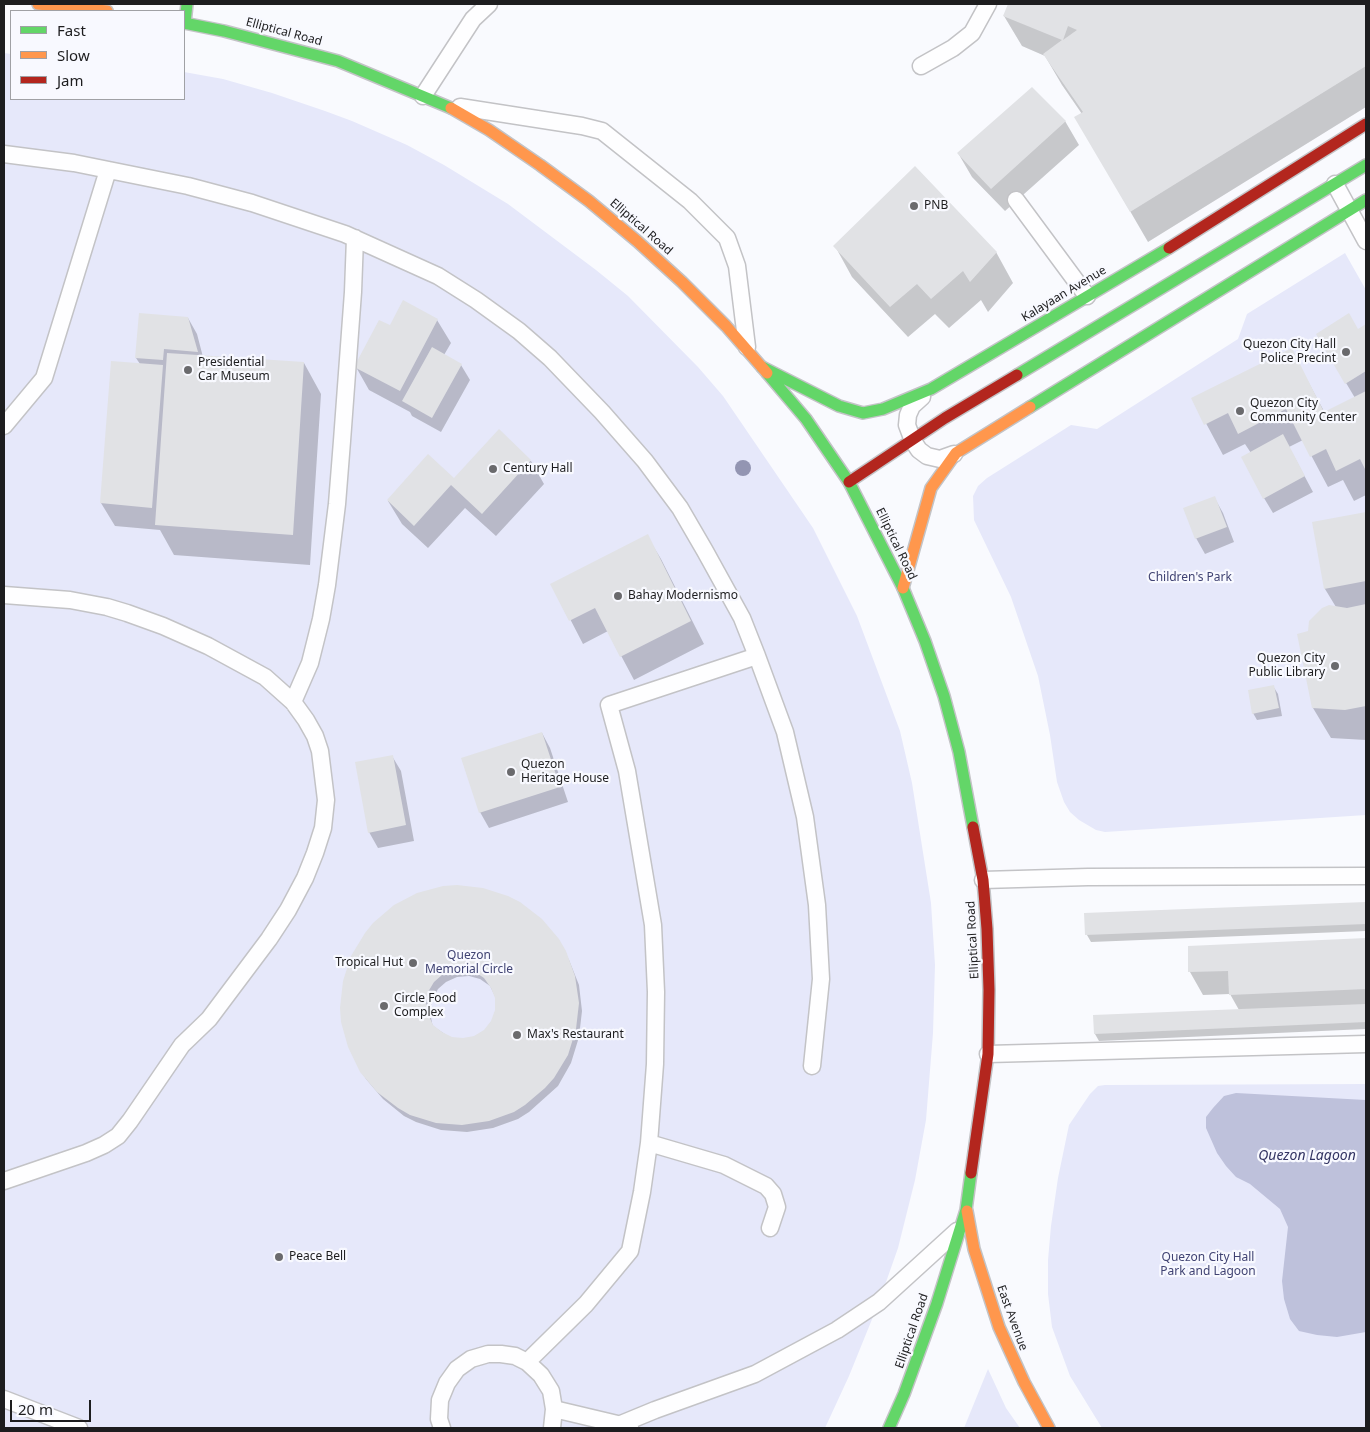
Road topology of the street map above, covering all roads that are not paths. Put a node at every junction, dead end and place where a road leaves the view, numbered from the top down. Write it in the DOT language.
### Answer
graph roads {
  1 [pos="38,4"];
  2 [pos="187,4"];
  3 [pos="489,4"];
  4 [pos="988,4"];
  5 [pos="97,10"];
  6 [pos="475,12"];
  7 [pos="185,17"];
  8 [pos="185,23"];
  9 [pos="921,66"];
  10 [pos="423,96"];
  11 [pos="443,104"];
  12 [pos="1366,124"];
  13 [pos="4,154"];
  14 [pos="1366,165"];
  15 [pos="108,170"];
  16 [pos="1335,184"];
  17 [pos="1016,200"];
  18 [pos="1366,200"];
  19 [pos="1349,211"];
  20 [pos="355,238"];
  21 [pos="1366,241"];
  22 [pos="1086,296"];
  23 [pos="747,350"];
  24 [pos="762,367"];
  25 [pos="931,389"];
  26 [pos="936,425"];
  27 [pos="4,426"];
  28 [pos="913,441"];
  29 [pos="956,453"];
  30 [pos="849,482"];
  31 [pos="903,588"];
  32 [pos="4,595"];
  33 [pos="757,656"];
  34 [pos="293,702"];
  35 [pos="1366,876"];
  36 [pos="983,880"];
  37 [pos="1366,1044"];
  38 [pos="988,1054"];
  39 [pos="812,1066"];
  40 [pos="649,1143"];
  41 [pos="4,1180"];
  42 [pos="966,1210"];
  43 [pos="770,1228"];
  44 [pos="961,1228"];
  45 [pos="527,1362"];
  46 [pos="4,1399"];
  47 [pos="554,1409"];
  48 [pos="621,1424"];
  49 [pos="79,1428"];
  50 [pos="442,1428"];
  51 [pos="552,1428"];
  52 [pos="637,1428"];
  53 [pos="889,1428"];
  54 [pos="1050,1428"];
  1 -- 5 [label="main road"];
  2 -- 7 [label="main road"];
  3 -- 6 [label="lane"];
  4 -- 9 [label="lane"];
  6 -- 10 [label="lane"];
  8 -- 10 [label="main road, Elliptical Road"];
  10 -- 11 [label="main road, Elliptical Road"];
  11 -- 23 [label="main road, Elliptical Road"];
  11 -- 23 [label="lane"];
  12 -- 22 [label="main road, Kalayaan Avenue"];
  13 -- 15 [label="lane"];
  14 -- 16 [label="main road"];
  15 -- 20 [label="lane"];
  15 -- 27 [label="lane"];
  16 -- 19 [label="lane"];
  16 -- 26 [label="main road"];
  17 -- 22 [label="lane"];
  18 -- 19 [label="main road"];
  19 -- 21 [label="lane"];
  19 -- 29 [label="main road"];
  20 -- 33 [label="lane"];
  20 -- 34 [label="lane"];
  22 -- 25 [label="main road, Kalayaan Avenue"];
  23 -- 24 [label="main road, Elliptical Road"];
  24 -- 25 [label="main road, Kalayaan Avenue"];
  24 -- 30 [label="main road, Elliptical Road"];
  25 -- 28 [label="lane"];
  26 -- 28 [label="main road"];
  26 -- 29 [label="main road"];
  28 -- 29 [label="lane"];
  28 -- 30 [label="main road"];
  29 -- 31 [label="main road"];
  30 -- 31 [label="main road, Elliptical Road"];
  31 -- 36 [label="main road, Elliptical Road"];
  32 -- 34 [label="lane"];
  33 -- 39 [label="lane"];
  33 -- 40 [label="lane"];
  34 -- 41 [label="lane"];
  35 -- 36 [label="lane"];
  36 -- 38 [label="main road, Elliptical Road"];
  37 -- 38 [label="lane"];
  38 -- 42 [label="main road, Elliptical Road"];
  40 -- 43 [label="lane"];
  40 -- 45 [label="lane"];
  42 -- 44 [label="main road, Elliptical Road"];
  42 -- 54 [label="main road, East Avenue"];
  44 -- 48 [label="lane"];
  44 -- 53 [label="main road, Elliptical Road"];
  45 -- 47 [label="lane"];
  45 -- 50 [label="lane"];
  46 -- 49 [label="lane"];
  47 -- 48 [label="lane"];
  47 -- 51 [label="lane"];
  48 -- 52 [label="lane"];
}
